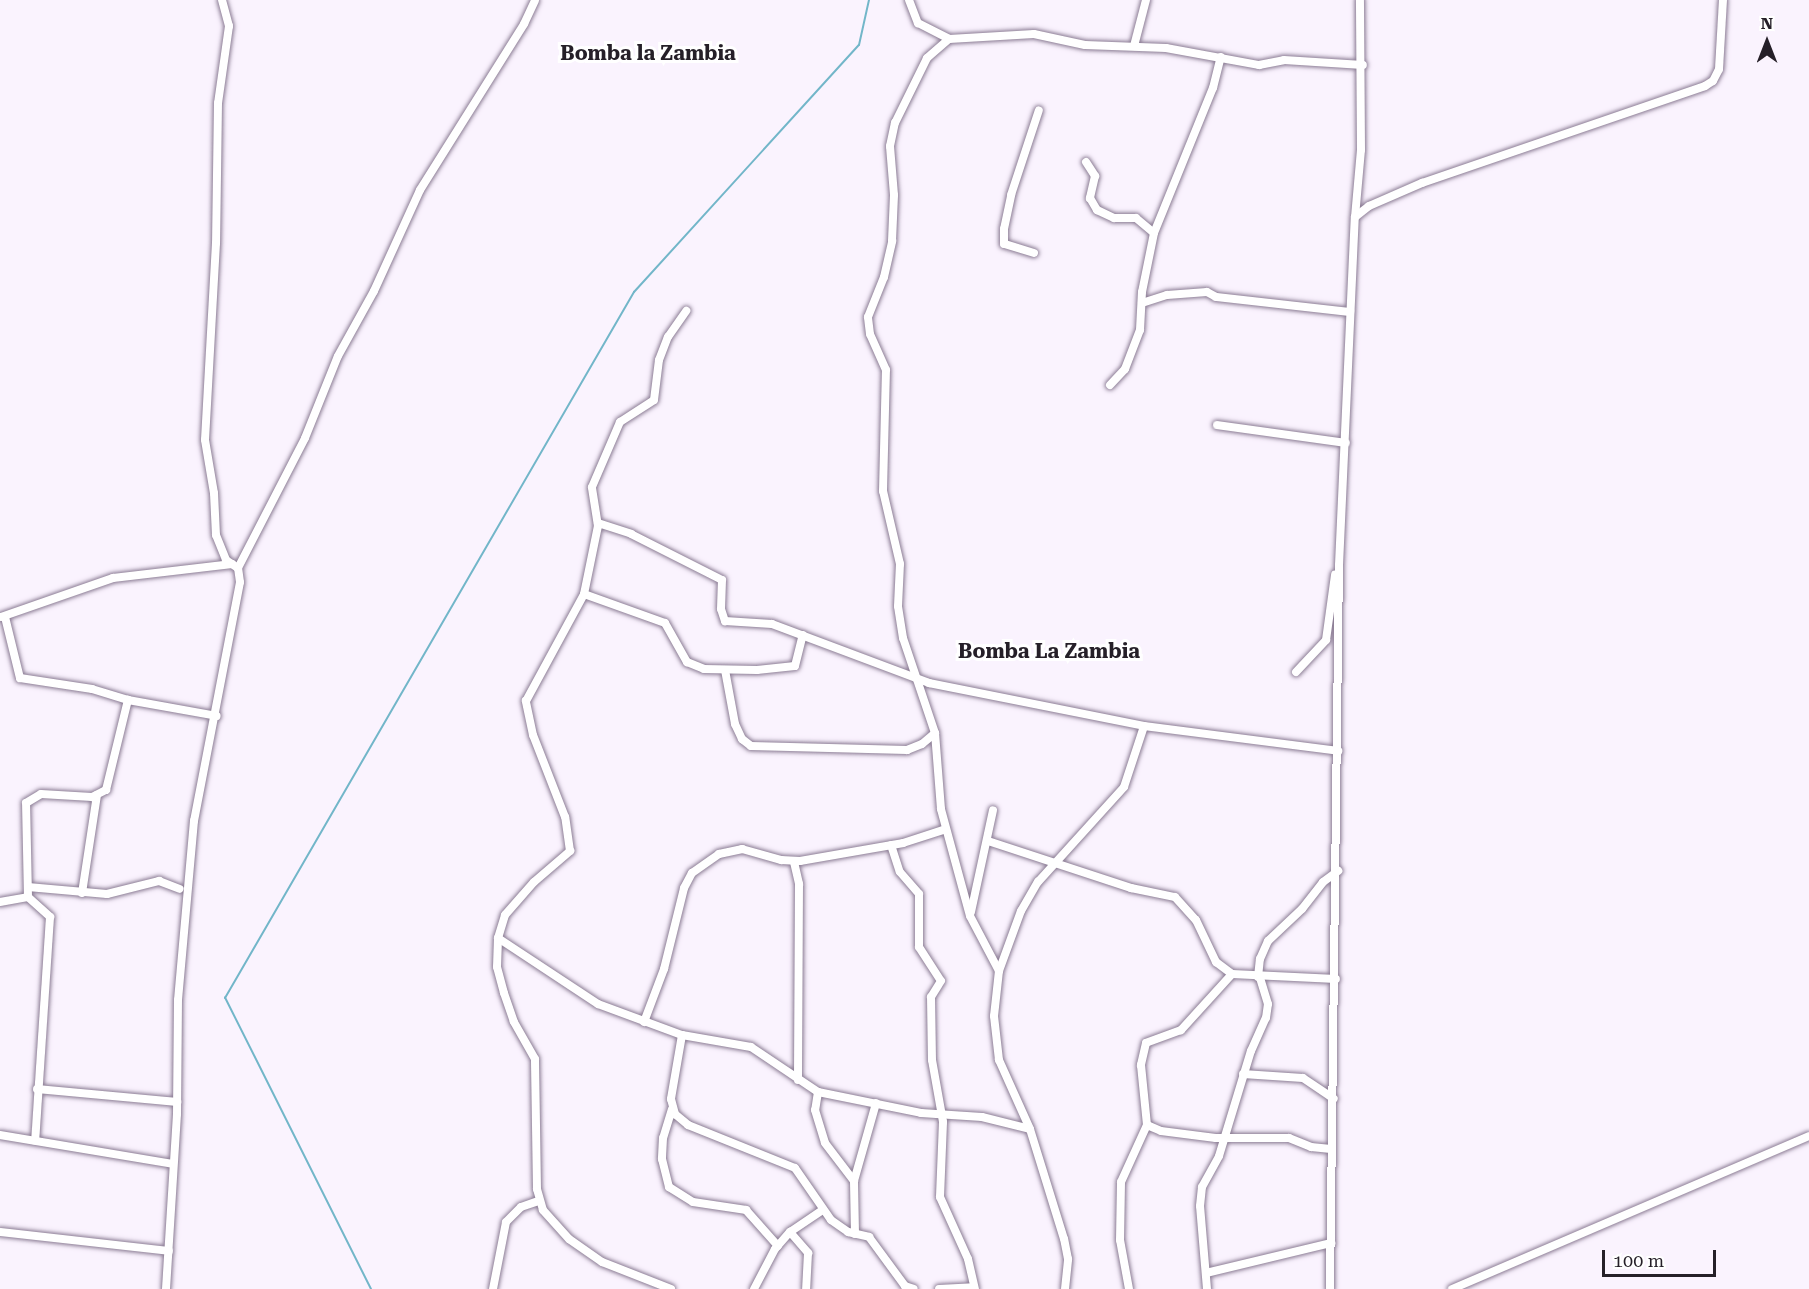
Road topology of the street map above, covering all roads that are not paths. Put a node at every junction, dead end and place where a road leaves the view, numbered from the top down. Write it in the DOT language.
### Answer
graph roads {
  1 [pos="222,0"];
  2 [pos="535,0"];
  3 [pos="909,0"];
  4 [pos="1146,0"];
  5 [pos="1360,0"];
  6 [pos="1723,0"];
  7 [pos="949,39"];
  8 [pos="1134,46"];
  9 [pos="1221,57"];
  10 [pos="1363,65"];
  11 [pos="1039,110"];
  12 [pos="1086,162"];
  13 [pos="1354,217"];
  14 [pos="1154,233"];
  15 [pos="1034,253"];
  16 [pos="1142,303"];
  17 [pos="686,311"];
  18 [pos="1350,312"];
  19 [pos="1110,385"];
  20 [pos="1217,425"];
  21 [pos="1346,443"];
  22 [pos="597,523"];
  23 [pos="235,566"];
  24 [pos="1337,569"];
  25 [pos="584,594"];
  26 [pos="3,617"];
  27 [pos="803,635"];
  28 [pos="725,670"];
  29 [pos="1296,672"];
  30 [pos="915,676"];
  31 [pos="128,700"];
  32 [pos="217,716"];
  33 [pos="1144,726"];
  34 [pos="935,733"];
  35 [pos="1338,751"];
  36 [pos="98,795"];
  37 [pos="993,810"];
  38 [pos="946,829"];
  39 [pos="988,841"];
  40 [pos="891,845"];
  41 [pos="794,862"];
  42 [pos="1058,862"];
  43 [pos="1338,871"];
  44 [pos="180,889"];
  45 [pos="28,892"];
  46 [pos="82,893"];
  47 [pos="0,902"];
  48 [pos="970,916"];
  49 [pos="498,938"];
  50 [pos="999,971"];
  51 [pos="1232,974"];
  52 [pos="1259,977"];
  53 [pos="1336,979"];
  54 [pos="644,1022"];
  55 [pos="682,1035"];
  56 [pos="1244,1074"];
  57 [pos="798,1080"];
  58 [pos="38,1089"];
  59 [pos="818,1092"];
  60 [pos="1334,1100"];
  61 [pos="177,1102"];
  62 [pos="876,1103"];
  63 [pos="672,1109"];
  64 [pos="941,1114"];
  65 [pos="1147,1125"];
  66 [pos="1030,1129"];
  67 [pos="0,1135"];
  68 [pos="1809,1136"];
  69 [pos="1226,1137"];
  70 [pos="35,1140"];
  71 [pos="1331,1149"];
  72 [pos="173,1164"];
  73 [pos="854,1181"];
  74 [pos="538,1201"];
  75 [pos="823,1210"];
  76 [pos="0,1232"];
  77 [pos="790,1232"];
  78 [pos="855,1234"];
  79 [pos="1331,1243"];
  80 [pos="778,1246"];
  81 [pos="169,1251"];
  82 [pos="1206,1272"];
  83 [pos="908,1288"];
  84 [pos="974,1288"];
  85 [pos="166,1289"];
  86 [pos="492,1289"];
  87 [pos="671,1289"];
  88 [pos="754,1289"];
  89 [pos="806,1289"];
  90 [pos="939,1289"];
  91 [pos="1065,1289"];
  92 [pos="1129,1289"];
  93 [pos="1207,1289"];
  94 [pos="1330,1289"];
  95 [pos="1452,1289"];
  1 -- 23 [label="street"];
  2 -- 23 [label="street"];
  3 -- 7 [label="street"];
  4 -- 8 [label="street"];
  5 -- 10 [label="street"];
  6 -- 13 [label="street"];
  7 -- 8 [label="street"];
  7 -- 30 [label="street"];
  8 -- 9 [label="street"];
  9 -- 10 [label="street"];
  9 -- 14 [label="street"];
  10 -- 13 [label="street"];
  11 -- 15 [label="street"];
  12 -- 14 [label="street"];
  13 -- 18 [label="street"];
  14 -- 16 [label="street"];
  16 -- 18 [label="street"];
  16 -- 19 [label="street"];
  17 -- 22 [label="street"];
  18 -- 21 [label="street"];
  20 -- 21 [label="street"];
  21 -- 35 [label="street"];
  22 -- 25 [label="street"];
  22 -- 27 [label="street"];
  23 -- 26 [label="street"];
  23 -- 32 [label="street"];
  24 -- 29 [label="street"];
  25 -- 28 [label="street"];
  25 -- 49 [label="street"];
  26 -- 31 [label="street"];
  27 -- 28 [label="street"];
  27 -- 30 [label="street"];
  28 -- 34 [label="street"];
  30 -- 33 [label="street"];
  30 -- 34 [label="street"];
  31 -- 32 [label="street"];
  31 -- 36 [label="street"];
  32 -- 61 [label="street"];
  33 -- 35 [label="street"];
  33 -- 42 [label="street"];
  34 -- 38 [label="street"];
  35 -- 43 [label="street"];
  36 -- 45 [label="street"];
  36 -- 46 [label="street"];
  37 -- 39 [label="street"];
  38 -- 40 [label="street"];
  38 -- 48 [label="street"];
  39 -- 42 [label="street"];
  39 -- 48 [label="street"];
  40 -- 41 [label="street"];
  40 -- 64 [label="street"];
  41 -- 54 [label="street"];
  41 -- 57 [label="street"];
  42 -- 50 [label="street"];
  42 -- 51 [label="street"];
  43 -- 52 [label="street"];
  43 -- 53 [label="street"];
  44 -- 46 [label="street"];
  45 -- 46 [label="street"];
  45 -- 47 [label="street"];
  45 -- 58 [label="street"];
  48 -- 50 [label="street"];
  49 -- 54 [label="street"];
  49 -- 74 [label="street"];
  50 -- 66 [label="street"];
  51 -- 52 [label="street"];
  51 -- 65 [label="street"];
  52 -- 53 [label="street"];
  52 -- 56 [label="street"];
  53 -- 60 [label="street"];
  54 -- 55 [label="street"];
  55 -- 57 [label="street"];
  55 -- 63 [label="street"];
  56 -- 60 [label="street"];
  56 -- 69 [label="street"];
  57 -- 59 [label="street"];
  58 -- 61 [label="street"];
  58 -- 70 [label="street"];
  59 -- 62 [label="street"];
  59 -- 73 [label="street"];
  60 -- 71 [label="street"];
  61 -- 72 [label="street"];
  62 -- 64 [label="street"];
  62 -- 73 [label="street"];
  63 -- 75 [label="street"];
  63 -- 80 [label="street"];
  64 -- 66 [label="street"];
  64 -- 84 [label="street"];
  65 -- 69 [label="street"];
  65 -- 92 [label="street"];
  66 -- 91 [label="street"];
  67 -- 70 [label="street"];
  68 -- 95 [label="street"];
  69 -- 71 [label="street"];
  69 -- 82 [label="street"];
  70 -- 72 [label="street"];
  71 -- 79 [label="street"];
  72 -- 81 [label="street"];
  73 -- 78 [label="street"];
  74 -- 86 [label="street"];
  74 -- 87 [label="street"];
  75 -- 77 [label="street"];
  75 -- 78 [label="street"];
  76 -- 81 [label="street"];
  77 -- 80 [label="street"];
  77 -- 89 [label="street"];
  78 -- 83 [label="street"];
  79 -- 82 [label="street"];
  79 -- 94 [label="street"];
  80 -- 88 [label="street"];
  81 -- 85 [label="street"];
  82 -- 93 [label="street"];
  84 -- 90 [label="street"];
}
